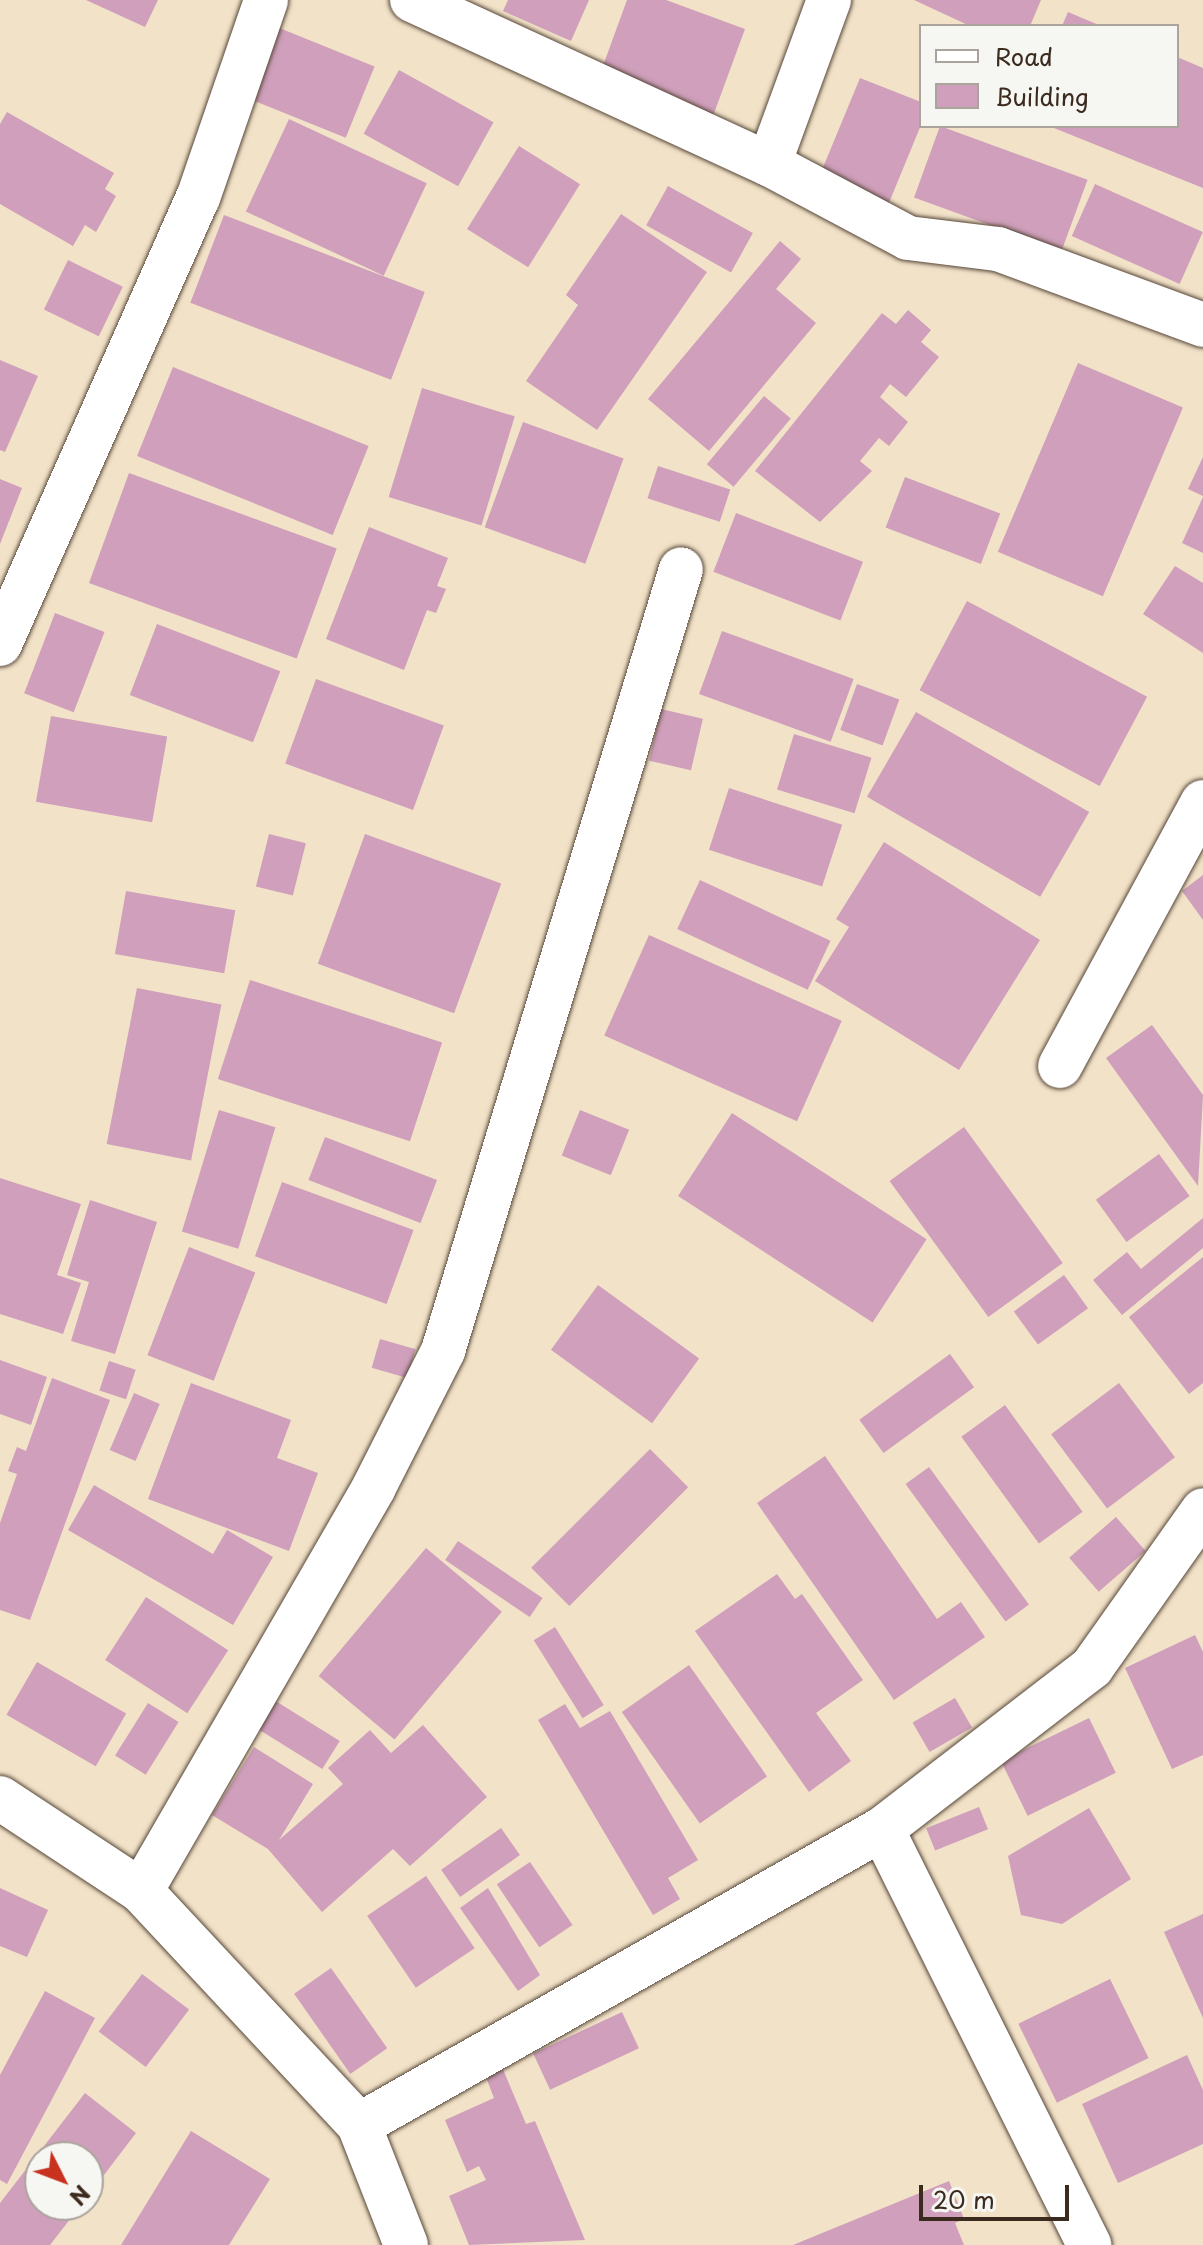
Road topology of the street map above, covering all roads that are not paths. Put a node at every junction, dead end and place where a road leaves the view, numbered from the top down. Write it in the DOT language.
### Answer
graph roads {
  1 [pos="266,0"];
  2 [pos="412,0"];
  3 [pos="829,0"];
  4 [pos="769,164"];
  5 [pos="1203,325"];
  6 [pos="681,569"];
  7 [pos="0,644"];
  8 [pos="1203,802"];
  9 [pos="1060,1066"];
  10 [pos="1203,1510"];
  11 [pos="0,1798"];
  12 [pos="882,1829"];
  13 [pos="141,1891"];
  14 [pos="359,2125"];
  15 [pos="406,2245"];
  16 [pos="1089,2245"];
  1 -- 7 [label="street"];
  2 -- 4 [label="street"];
  3 -- 4 [label="street"];
  4 -- 5 [label="street"];
  6 -- 13 [label="street"];
  8 -- 9 [label="street"];
  10 -- 12 [label="street"];
  11 -- 13 [label="street"];
  12 -- 14 [label="street"];
  12 -- 16 [label="street"];
  13 -- 14 [label="street"];
  14 -- 15 [label="street"];
}
